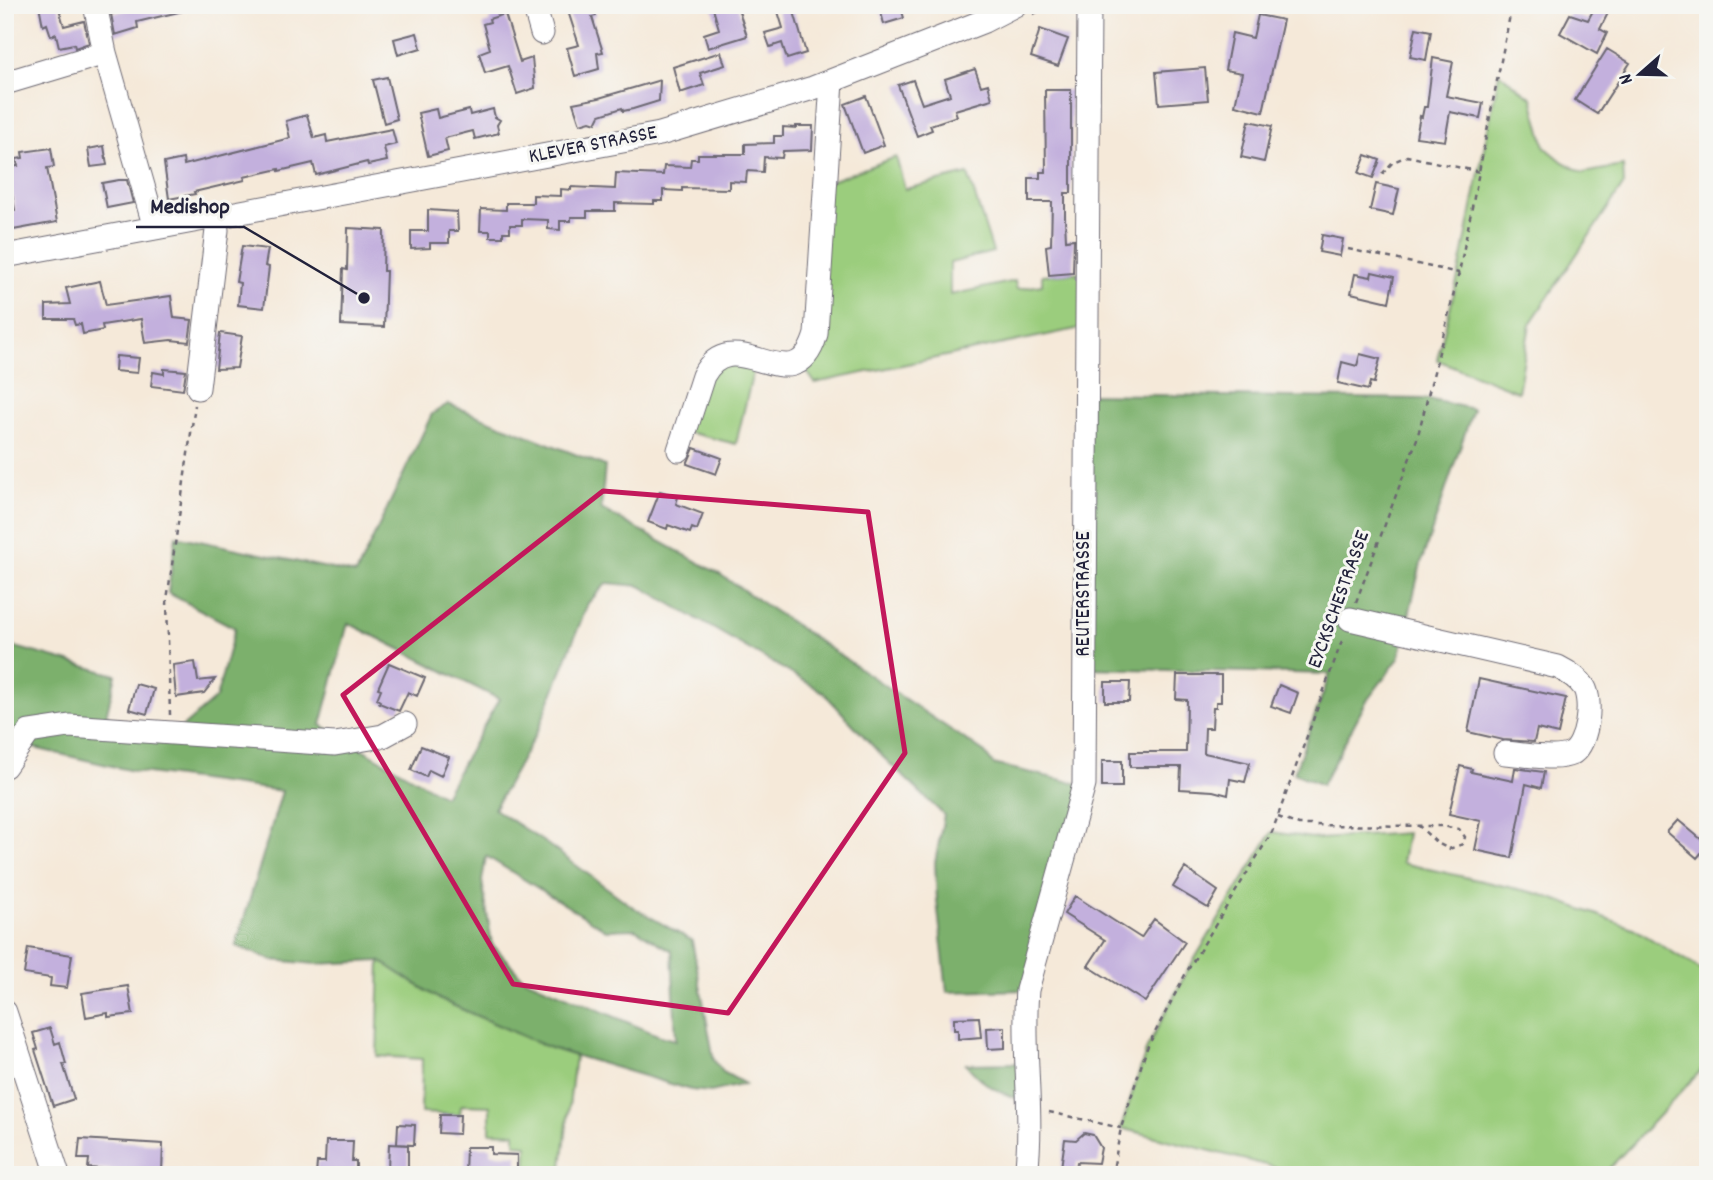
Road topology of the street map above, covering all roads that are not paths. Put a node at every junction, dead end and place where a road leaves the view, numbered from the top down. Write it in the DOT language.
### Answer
graph roads {
  1 [pos="95,5"];
  2 [pos="534,5"];
  3 [pos="1015,5"];
  4 [pos="1088,5"];
  5 [pos="542,33"];
  6 [pos="105,53"];
  7 [pos="832,81"];
  8 [pos="5,83"];
  9 [pos="214,216"];
  10 [pos="155,228"];
  11 [pos="5,256"];
  12 [pos="198,388"];
  13 [pos="678,450"];
  14 [pos="1350,620"];
  15 [pos="405,724"];
  16 [pos="1505,753"];
  17 [pos="5,766"];
  18 [pos="5,1012"];
  19 [pos="50,1172"];
  20 [pos="1026,1175"];
  1 -- 6 [label="street"];
  2 -- 5 [label="street"];
  3 -- 7 [label="street, KLEVER STRASSE"];
  4 -- 20 [label="street, REUTERSTRASSE"];
  6 -- 8 [label="street"];
  6 -- 10 [label="street"];
  7 -- 9 [label="street, KLEVER STRASSE"];
  7 -- 13 [label="street"];
  9 -- 10 [label="street, KLEVER STRASSE"];
  9 -- 12 [label="street"];
  10 -- 11 [label="street, KLEVER STRASSE"];
  14 -- 16 [label="street"];
  15 -- 17 [label="street"];
  18 -- 19 [label="street"];
}
